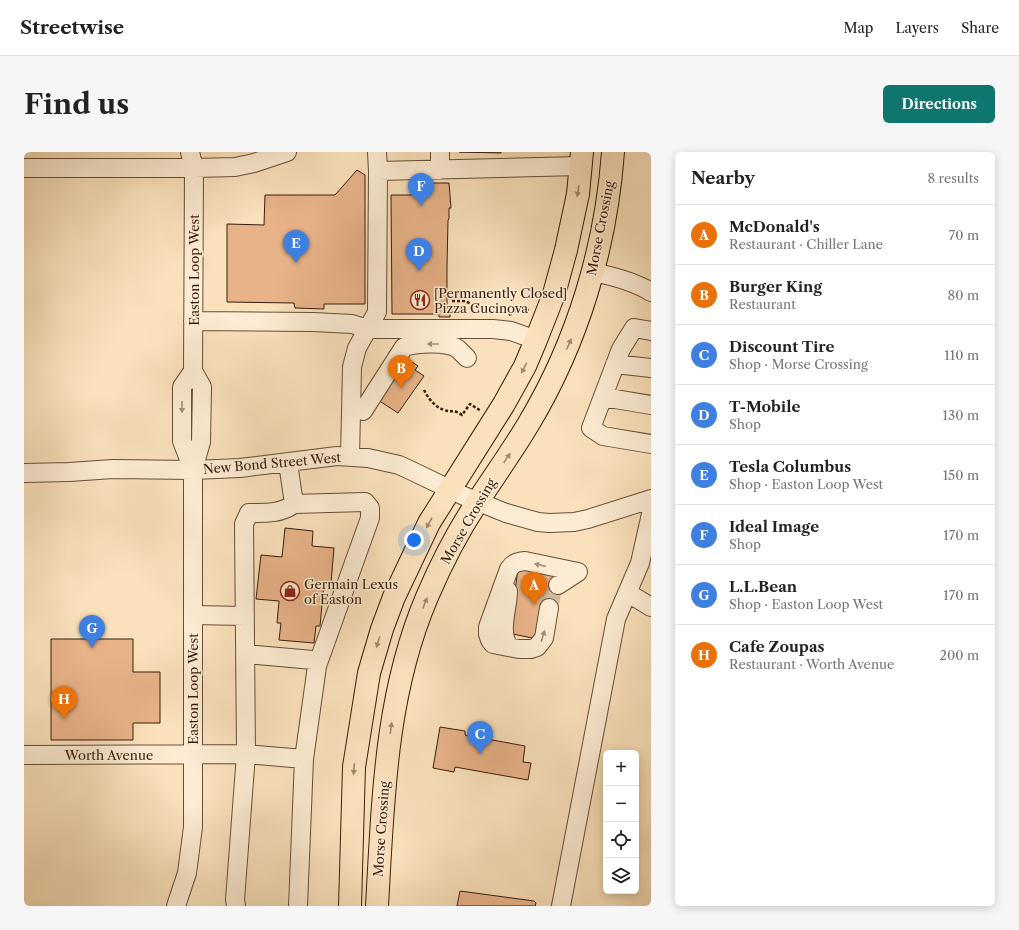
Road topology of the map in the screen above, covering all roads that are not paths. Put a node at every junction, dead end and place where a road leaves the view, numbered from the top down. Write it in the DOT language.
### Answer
graph roads {
  1 [pos="287,152"];
  2 [pos="377,152"];
  3 [pos="440,152"];
  4 [pos="613,152"];
  5 [pos="194,157"];
  6 [pos="582,159"];
  7 [pos="24,168"];
  8 [pos="440,170"];
  9 [pos="378,171"];
  10 [pos="592,272"];
  11 [pos="651,292"];
  12 [pos="193,321"];
  13 [pos="368,329"];
  14 [pos="651,331"];
  15 [pos="536,340"];
  16 [pos="467,358"];
  17 [pos="615,364"];
  18 [pos="651,368"];
  19 [pos="602,397"];
  20 [pos="651,405"];
  21 [pos="363,411"];
  22 [pos="651,444"];
  23 [pos="350,457"];
  24 [pos="288,463"];
  25 [pos="194,470"];
  26 [pos="24,473"];
  27 [pos="464,496"];
  28 [pos="651,499"];
  29 [pos="294,504"];
  30 [pos="651,514"];
  31 [pos="558,585"];
  32 [pos="628,593"];
  33 [pos="651,607"];
  34 [pos="549,608"];
  35 [pos="193,615"];
  36 [pos="245,616"];
  37 [pos="245,654"];
  38 [pos="317,666"];
  39 [pos="246,754"];
  40 [pos="24,755"];
  41 [pos="193,755"];
  42 [pos="304,759"];
  43 [pos="176,906"];
  44 [pos="236,906"];
  45 [pos="298,906"];
  46 [pos="350,906"];
  47 [pos="376,906"];
  48 [pos="561,906"];
  1 -- 5 [label="street"];
  2 -- 9 [label="street"];
  3 -- 8 [label="street"];
  4 -- 10 [label="main road, Morse Crossing"];
  5 -- 7 [label="street"];
  5 -- 12 [label="street, Easton Loop West"];
  6 -- 8 [label="street"];
  6 -- 15 [label="main road, Morse Crossing, one-way"];
  8 -- 9 [label="street"];
  9 -- 13 [label="street"];
  10 -- 11 [label="street"];
  27 -- 10 [label="main road, Morse Crossing, one-way"];
  12 -- 13 [label="street"];
  12 -- 25 [label="street, Easton Loop West"];
  13 -- 15 [label="street"];
  13 -- 23 [label="street"];
  14 -- 17 [label="street"];
  15 -- 27 [label="main road, Morse Crossing, one-way"];
  16 -- 21 [label="street, one-way"];
  17 -- 18 [label="street"];
  17 -- 19 [label="street"];
  19 -- 20 [label="street"];
  19 -- 22 [label="street"];
  23 -- 24 [label="street, New Bond Street West"];
  23 -- 27 [label="street, New Bond Street West"];
  24 -- 25 [label="street, New Bond Street West"];
  24 -- 29 [label="street"];
  25 -- 26 [label="street, New Bond Street West"];
  25 -- 35 [label="street, Easton Loop West"];
  27 -- 28 [label="street, New Bond Street West"];
  27 -- 46 [label="main road, Morse Crossing, one-way"];
  47 -- 27 [label="main road, Morse Crossing, one-way"];
  29 -- 36 [label="street"];
  29 -- 38 [label="street"];
  30 -- 32 [label="street"];
  31 -- 34 [label="street, one-way"];
  32 -- 33 [label="street"];
  32 -- 48 [label="street"];
  35 -- 36 [label="street"];
  35 -- 41 [label="street, Easton Loop West"];
  36 -- 37 [label="street"];
  37 -- 38 [label="street"];
  37 -- 39 [label="street"];
  38 -- 42 [label="street"];
  39 -- 41 [label="street, Worth Avenue"];
  39 -- 42 [label="street, Worth Avenue"];
  39 -- 44 [label="street"];
  40 -- 41 [label="street, Worth Avenue"];
  41 -- 43 [label="street, Easton Loop West"];
  42 -- 45 [label="street"];
}
